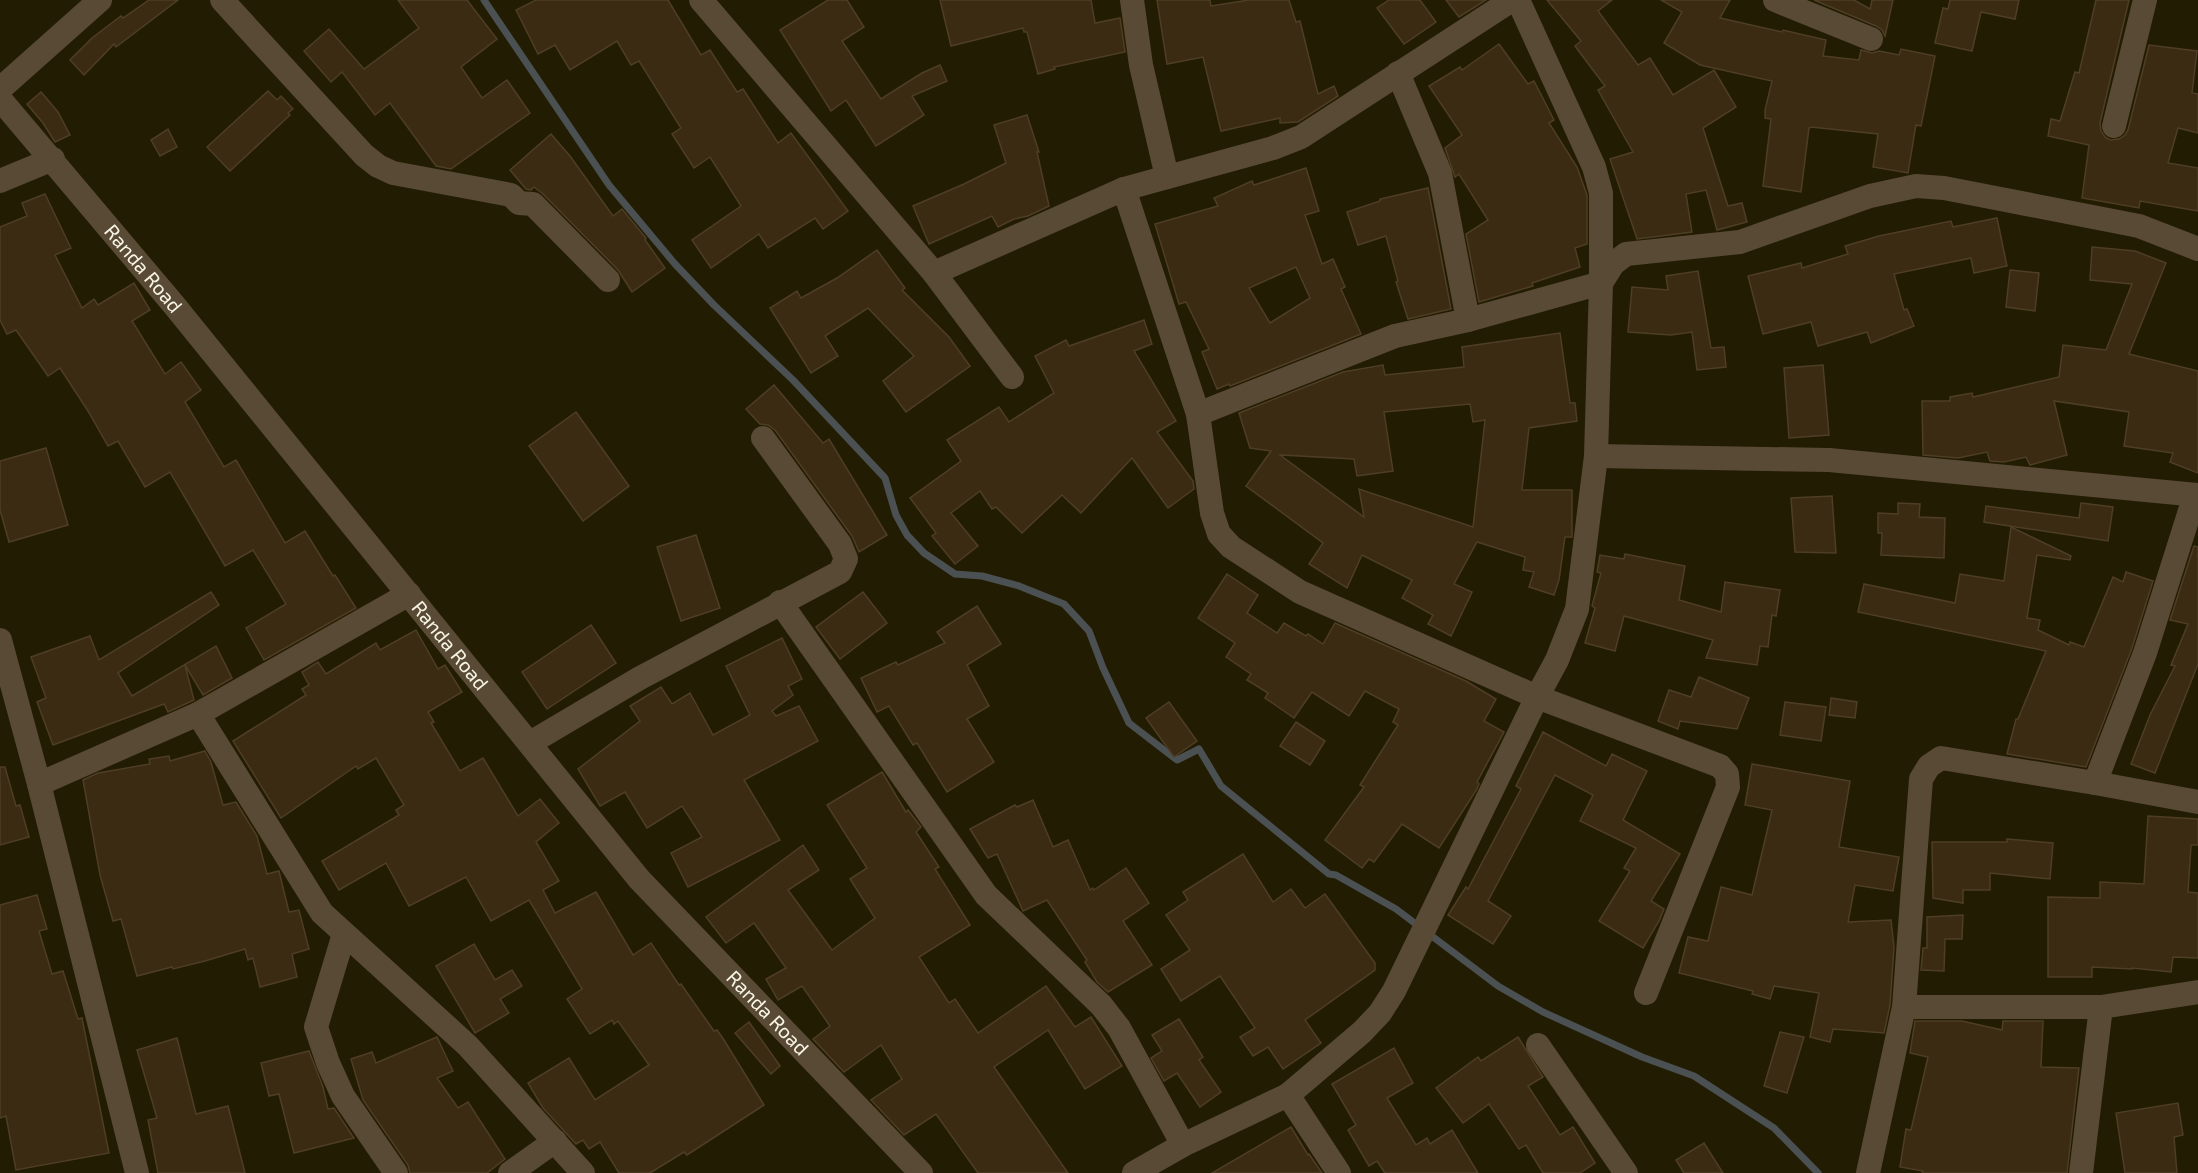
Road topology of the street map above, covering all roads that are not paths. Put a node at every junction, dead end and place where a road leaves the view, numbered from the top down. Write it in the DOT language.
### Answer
graph roads {
  1 [pos="100,0"];
  2 [pos="222,0"];
  3 [pos="701,0"];
  4 [pos="1132,0"];
  5 [pos="1512,0"];
  6 [pos="1518,0"];
  7 [pos="1775,0"];
  8 [pos="2145,0"];
  9 [pos="1871,39"];
  10 [pos="1398,74"];
  11 [pos="0,89"];
  12 [pos="0,99"];
  13 [pos="2114,126"];
  14 [pos="53,159"];
  15 [pos="1167,177"];
  16 [pos="0,181"];
  17 [pos="1124,189"];
  18 [pos="2198,249"];
  19 [pos="934,273"];
  20 [pos="608,280"];
  21 [pos="1601,283"];
  22 [pos="1468,320"];
  23 [pos="1012,376"];
  24 [pos="1198,414"];
  25 [pos="763,438"];
  26 [pos="1596,456"];
  27 [pos="2196,495"];
  28 [pos="409,594"];
  29 [pos="780,602"];
  30 [pos="0,640"];
  31 [pos="1537,697"];
  32 [pos="198,714"];
  33 [pos="530,743"];
  34 [pos="2095,783"];
  35 [pos="39,784"];
  36 [pos="2198,802"];
  37 [pos="344,934"];
  38 [pos="2198,992"];
  39 [pos="1646,993"];
  40 [pos="1904,1007"];
  41 [pos="2101,1008"];
  42 [pos="1538,1044"];
  43 [pos="1288,1095"];
  44 [pos="555,1141"];
  45 [pos="1183,1145"];
  46 [pos="137,1173"];
  47 [pos="396,1173"];
  48 [pos="510,1173"];
  49 [pos="583,1173"];
  50 [pos="921,1173"];
  51 [pos="1134,1173"];
  52 [pos="1339,1173"];
  53 [pos="1626,1173"];
  54 [pos="1868,1173"];
  55 [pos="2081,1173"];
  1 -- 11 [label="street"];
  2 -- 20 [label="street"];
  3 -- 19 [label="street"];
  4 -- 15 [label="street"];
  5 -- 10 [label="street"];
  6 -- 21 [label="street"];
  7 -- 9 [label="street"];
  8 -- 13 [label="street"];
  10 -- 15 [label="street"];
  10 -- 22 [label="street"];
  12 -- 14 [label="street, Randa Road"];
  14 -- 16 [label="street"];
  14 -- 28 [label="street, Randa Road"];
  15 -- 17 [label="street"];
  17 -- 19 [label="street"];
  17 -- 24 [label="street"];
  18 -- 21 [label="street"];
  19 -- 23 [label="street"];
  21 -- 22 [label="street"];
  21 -- 26 [label="street"];
  22 -- 24 [label="street"];
  24 -- 31 [label="street"];
  25 -- 29 [label="street"];
  26 -- 27 [label="street"];
  26 -- 31 [label="street"];
  27 -- 34 [label="street"];
  28 -- 32 [label="street"];
  28 -- 33 [label="street, Randa Road"];
  29 -- 33 [label="street"];
  29 -- 45 [label="street"];
  30 -- 35 [label="street"];
  31 -- 39 [label="street"];
  31 -- 43 [label="street"];
  32 -- 35 [label="street"];
  32 -- 37 [label="street"];
  33 -- 50 [label="street, Randa Road"];
  34 -- 36 [label="street"];
  34 -- 40 [label="street"];
  35 -- 46 [label="street"];
  37 -- 44 [label="street"];
  37 -- 47 [label="street"];
  38 -- 41 [label="street"];
  40 -- 41 [label="street"];
  40 -- 54 [label="street"];
  41 -- 55 [label="street"];
  42 -- 53 [label="street"];
  43 -- 45 [label="street"];
  43 -- 52 [label="street"];
  44 -- 48 [label="street"];
  44 -- 49 [label="street"];
  45 -- 51 [label="street"];
}
